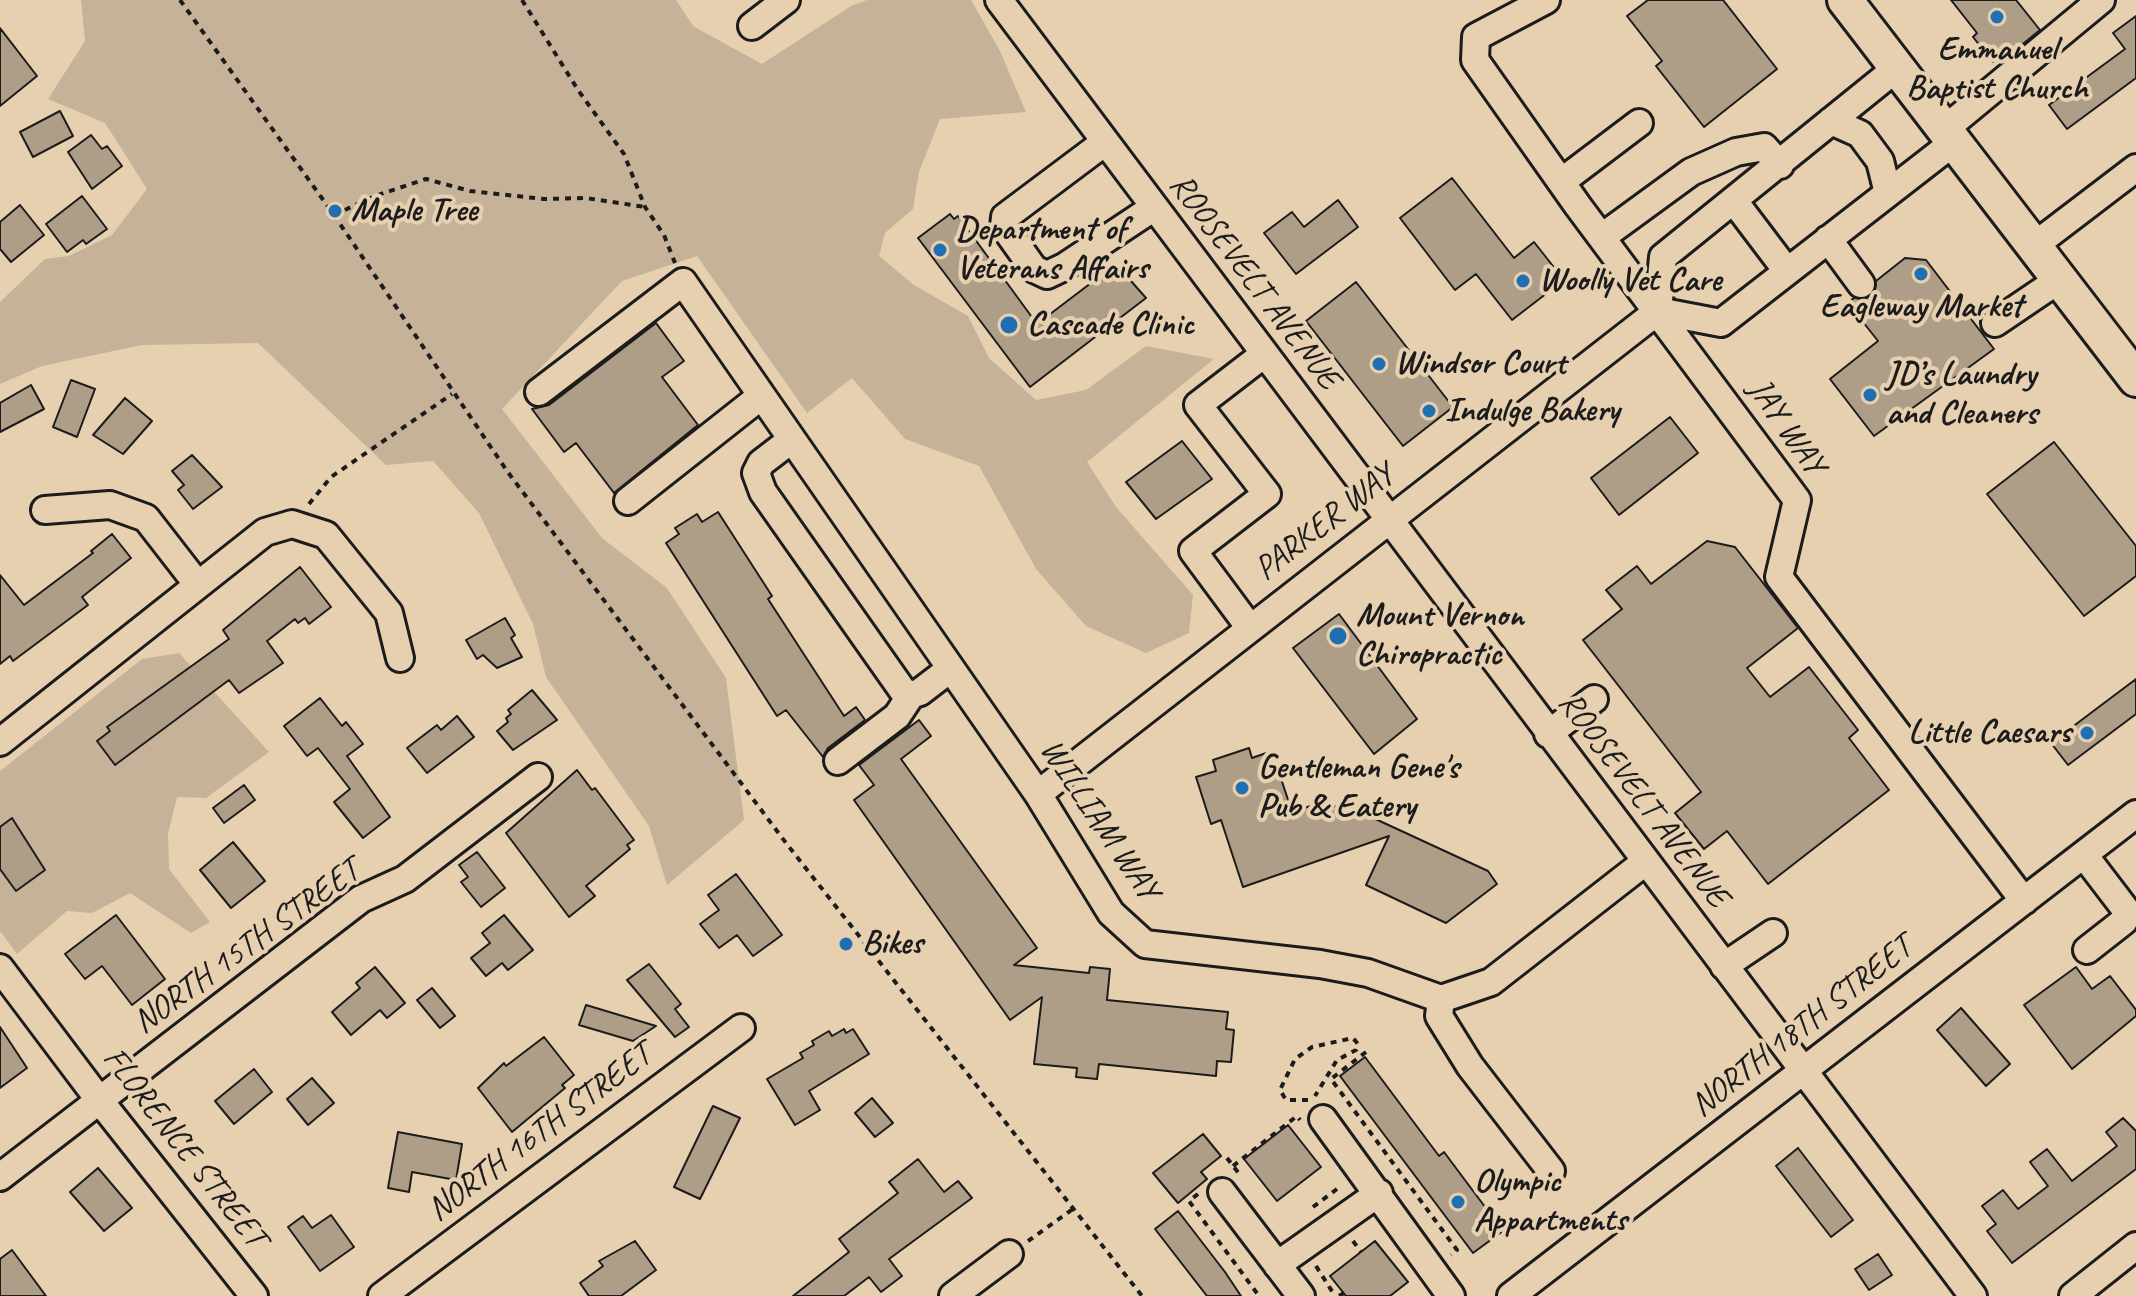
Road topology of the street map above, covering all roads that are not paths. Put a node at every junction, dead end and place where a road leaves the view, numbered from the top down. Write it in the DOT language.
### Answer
graph roads {
  1 [pos="786,0"];
  2 [pos="999,0"];
  3 [pos="1546,0"];
  4 [pos="1845,0"];
  5 [pos="2101,0"];
  6 [pos="752,26"];
  7 [pos="1898,67"];
  8 [pos="1831,121"];
  9 [pos="1639,123"];
  10 [pos="1950,136"];
  11 [pos="1105,142"];
  12 [pos="1780,165"];
  13 [pos="2136,168"];
  14 [pos="1561,182"];
  15 [pos="1888,193"];
  16 [pos="1734,201"];
  17 [pos="1153,208"];
  18 [pos="1602,237"];
  19 [pos="1828,239"];
  20 [pos="2035,245"];
  21 [pos="1787,271"];
  22 [pos="2060,279"];
  23 [pos="1861,284"];
  24 [pos="1658,311"];
  25 [pos="1995,323"];
  26 [pos="1263,355"];
  27 [pos="2136,379"];
  28 [pos="539,392"];
  29 [pos="761,396"];
  30 [pos="791,440"];
  31 [pos="628,501"];
  32 [pos="45,510"];
  33 [pos="1387,521"];
  34 [pos="198,585"];
  35 [pos="1250,628"];
  36 [pos="400,658"];
  37 [pos="950,669"];
  38 [pos="911,695"];
  39 [pos="1594,699"];
  40 [pos="1548,734"];
  41 [pos="0,742"];
  42 [pos="838,761"];
  43 [pos="538,777"];
  44 [pos="1038,794"];
  45 [pos="2132,825"];
  46 [pos="2084,855"];
  47 [pos="1645,862"];
  48 [pos="2024,901"];
  49 [pos="1773,933"];
  50 [pos="2087,950"];
  51 [pos="1724,966"];
  52 [pos="0,968"];
  53 [pos="1441,999"];
  54 [pos="741,1028"];
  55 [pos="1804,1070"];
  56 [pos="100,1101"];
  57 [pos="1315,1110"];
  58 [pos="1551,1171"];
  59 [pos="0,1177"];
  60 [pos="1222,1192"];
  61 [pos="1379,1193"];
  62 [pos="2136,1246"];
  63 [pos="1009,1254"];
  64 [pos="1277,1265"];
  65 [pos="254,1296"];
  66 [pos="382,1296"];
  67 [pos="953,1296"];
  68 [pos="1301,1296"];
  69 [pos="1451,1296"];
  70 [pos="1511,1296"];
  71 [pos="1973,1296"];
  72 [pos="2073,1296"];
  1 -- 6 [label="street"];
  2 -- 11 [label="street, ROOSEVELT AVENUE"];
  3 -- 14 [label="street, JAY WAY"];
  4 -- 7 [label="main road"];
  5 -- 10 [label="street"];
  7 -- 8 [label="street"];
  7 -- 10 [label="main road"];
  8 -- 12 [label="street"];
  8 -- 15 [label="street"];
  9 -- 14 [label="street"];
  10 -- 15 [label="street"];
  10 -- 20 [label="main road"];
  11 -- 17 [label="street, ROOSEVELT AVENUE"];
  11 -- 17 [label="street"];
  12 -- 16 [label="street"];
  12 -- 18 [label="street"];
  13 -- 20 [label="street"];
  14 -- 18 [label="street, JAY WAY"];
  15 -- 19 [label="street"];
  16 -- 21 [label="street"];
  16 -- 24 [label="street"];
  17 -- 26 [label="street, ROOSEVELT AVENUE"];
  18 -- 24 [label="street, JAY WAY"];
  19 -- 21 [label="street"];
  19 -- 23 [label="street"];
  20 -- 22 [label="main road"];
  21 -- 24 [label="street"];
  22 -- 25 [label="street"];
  22 -- 27 [label="main road"];
  24 -- 33 [label="street, PARKER WAY"];
  24 -- 48 [label="street, JAY WAY"];
  26 -- 33 [label="street, ROOSEVELT AVENUE"];
  26 -- 35 [label="street"];
  28 -- 29 [label="street, WILLIAM WAY"];
  29 -- 30 [label="street, WILLIAM WAY"];
  29 -- 31 [label="street"];
  30 -- 37 [label="street, WILLIAM WAY"];
  30 -- 38 [label="street"];
  32 -- 34 [label="street"];
  33 -- 35 [label="street, PARKER WAY"];
  33 -- 40 [label="street, ROOSEVELT AVENUE"];
  34 -- 36 [label="street"];
  34 -- 41 [label="street"];
  35 -- 44 [label="street, PARKER WAY"];
  37 -- 38 [label="street"];
  37 -- 44 [label="street, WILLIAM WAY"];
  38 -- 42 [label="street"];
  39 -- 40 [label="street"];
  40 -- 47 [label="street, ROOSEVELT AVENUE"];
  43 -- 56 [label="street, NORTH 15TH STREET"];
  44 -- 53 [label="street, WILLIAM WAY"];
  45 -- 46 [label="street, NORTH 18TH STREET"];
  46 -- 48 [label="street, NORTH 18TH STREET"];
  46 -- 50 [label="street"];
  47 -- 51 [label="street, ROOSEVELT AVENUE"];
  47 -- 53 [label="street"];
  48 -- 55 [label="street, NORTH 18TH STREET"];
  49 -- 51 [label="street"];
  51 -- 55 [label="street, ROOSEVELT AVENUE"];
  52 -- 56 [label="street, FLORENCE STREET"];
  53 -- 58 [label="street"];
  54 -- 66 [label="street, NORTH 16TH STREET"];
  55 -- 70 [label="street, NORTH 18TH STREET"];
  55 -- 71 [label="street, ROOSEVELT AVENUE"];
  56 -- 59 [label="street, NORTH 15TH STREET"];
  56 -- 65 [label="street, FLORENCE STREET"];
  57 -- 61 [label="street"];
  60 -- 64 [label="street"];
  61 -- 64 [label="street"];
  61 -- 69 [label="street"];
  62 -- 72 [label="street"];
  63 -- 67 [label="street"];
  64 -- 68 [label="street"];
}
